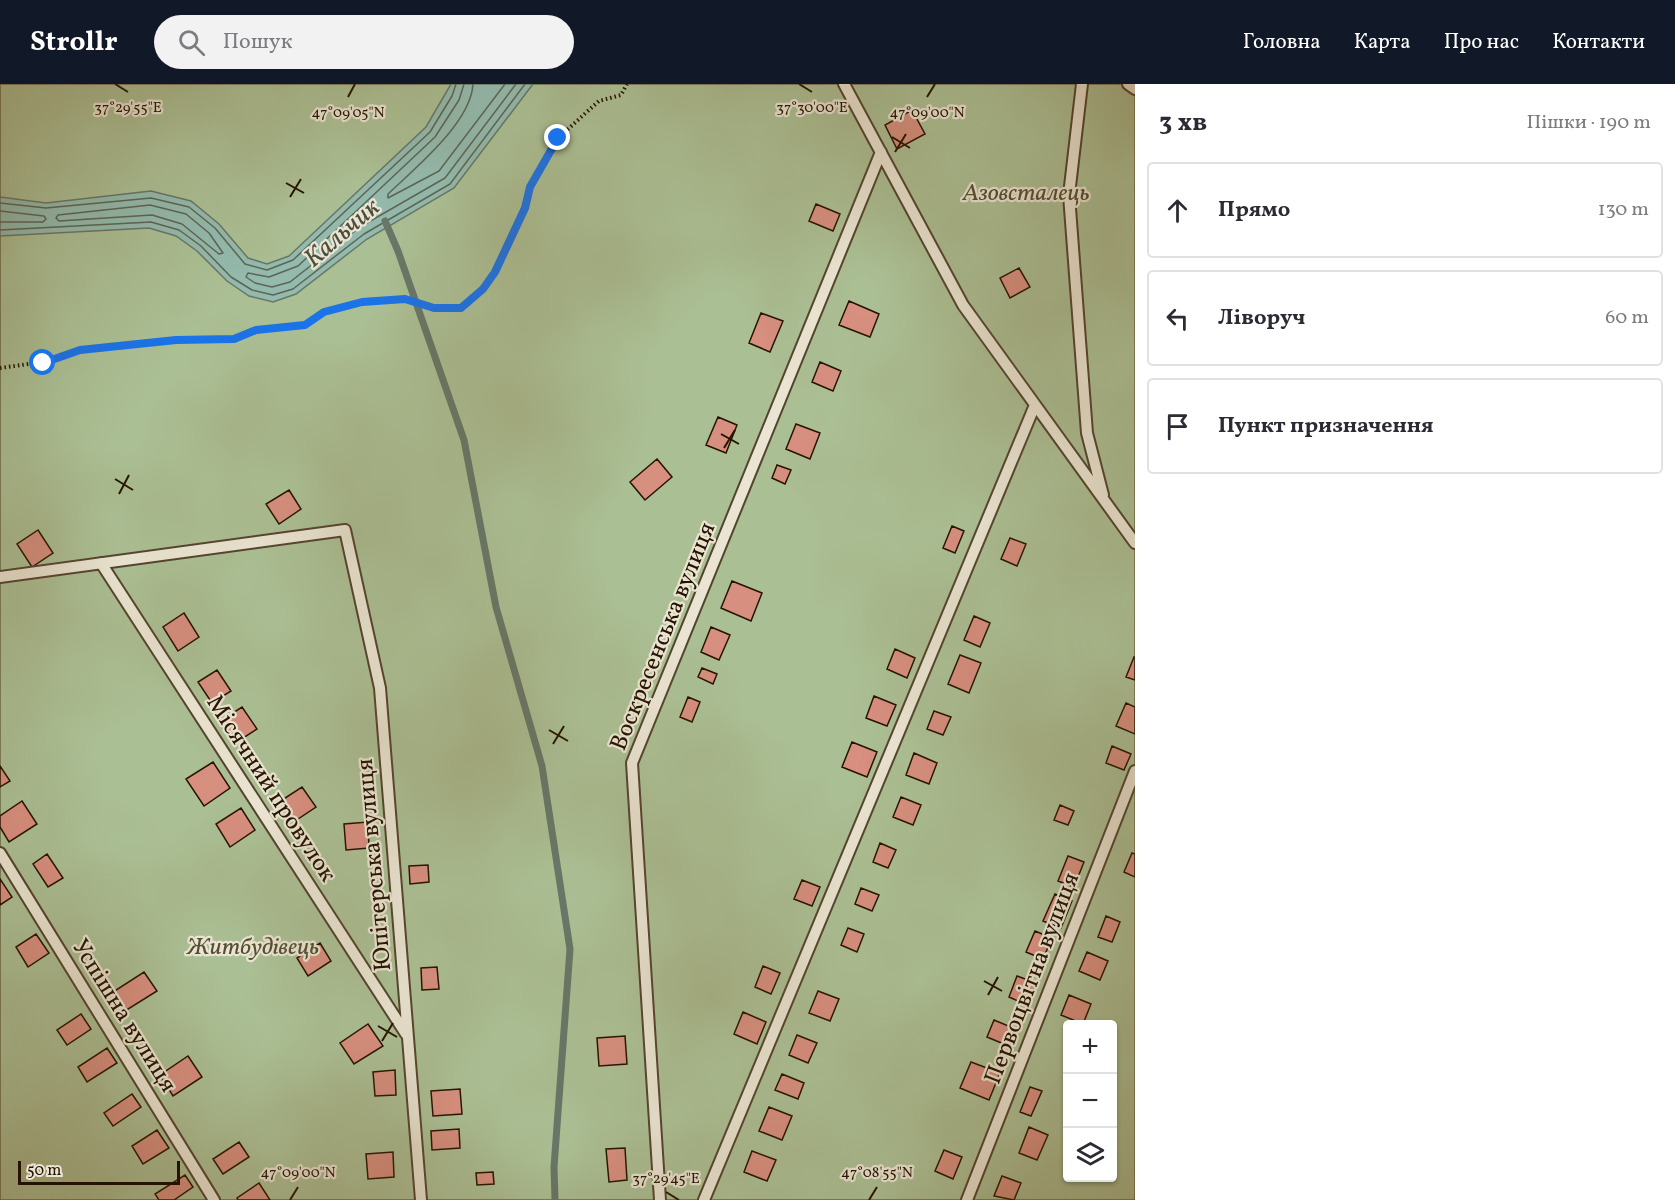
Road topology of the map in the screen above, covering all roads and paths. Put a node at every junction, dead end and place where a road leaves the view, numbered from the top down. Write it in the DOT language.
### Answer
graph roads {
  1 [pos="627,84"];
  2 [pos="844,84"];
  3 [pos="1082,84"];
  4 [pos="1128,84"];
  5 [pos="1135,89"];
  6 [pos="881,152"];
  7 [pos="0,368"];
  8 [pos="1035,405"];
  9 [pos="1105,501"];
  10 [pos="1135,543"];
  11 [pos="101,563"];
  12 [pos="0,577"];
  13 [pos="1135,771"];
  14 [pos="0,853"];
  15 [pos="408,1036"];
  16 [pos="214,1200"];
  17 [pos="421,1200"];
  18 [pos="660,1200"];
  19 [pos="704,1200"];
  20 [pos="967,1200"];
  1 -- 7 [label="path"];
  2 -- 6 [label="lane"];
  3 -- 9 [label="lane"];
  4 -- 5 [label="lane"];
  6 -- 8 [label="lane"];
  6 -- 18 [label="lane, Воскресенська вулиця"];
  8 -- 9 [label="lane"];
  8 -- 19 [label="lane"];
  9 -- 10 [label="lane"];
  11 -- 12 [label="lane"];
  11 -- 15 [label="lane, Місячний провулок"];
  11 -- 15 [label="lane, Юпітерська вулиця"];
  13 -- 20 [label="lane, Первоцвітна вулиця"];
  14 -- 16 [label="lane, Успішна вулиця"];
  15 -- 17 [label="lane, Юпітерська вулиця"];
}
